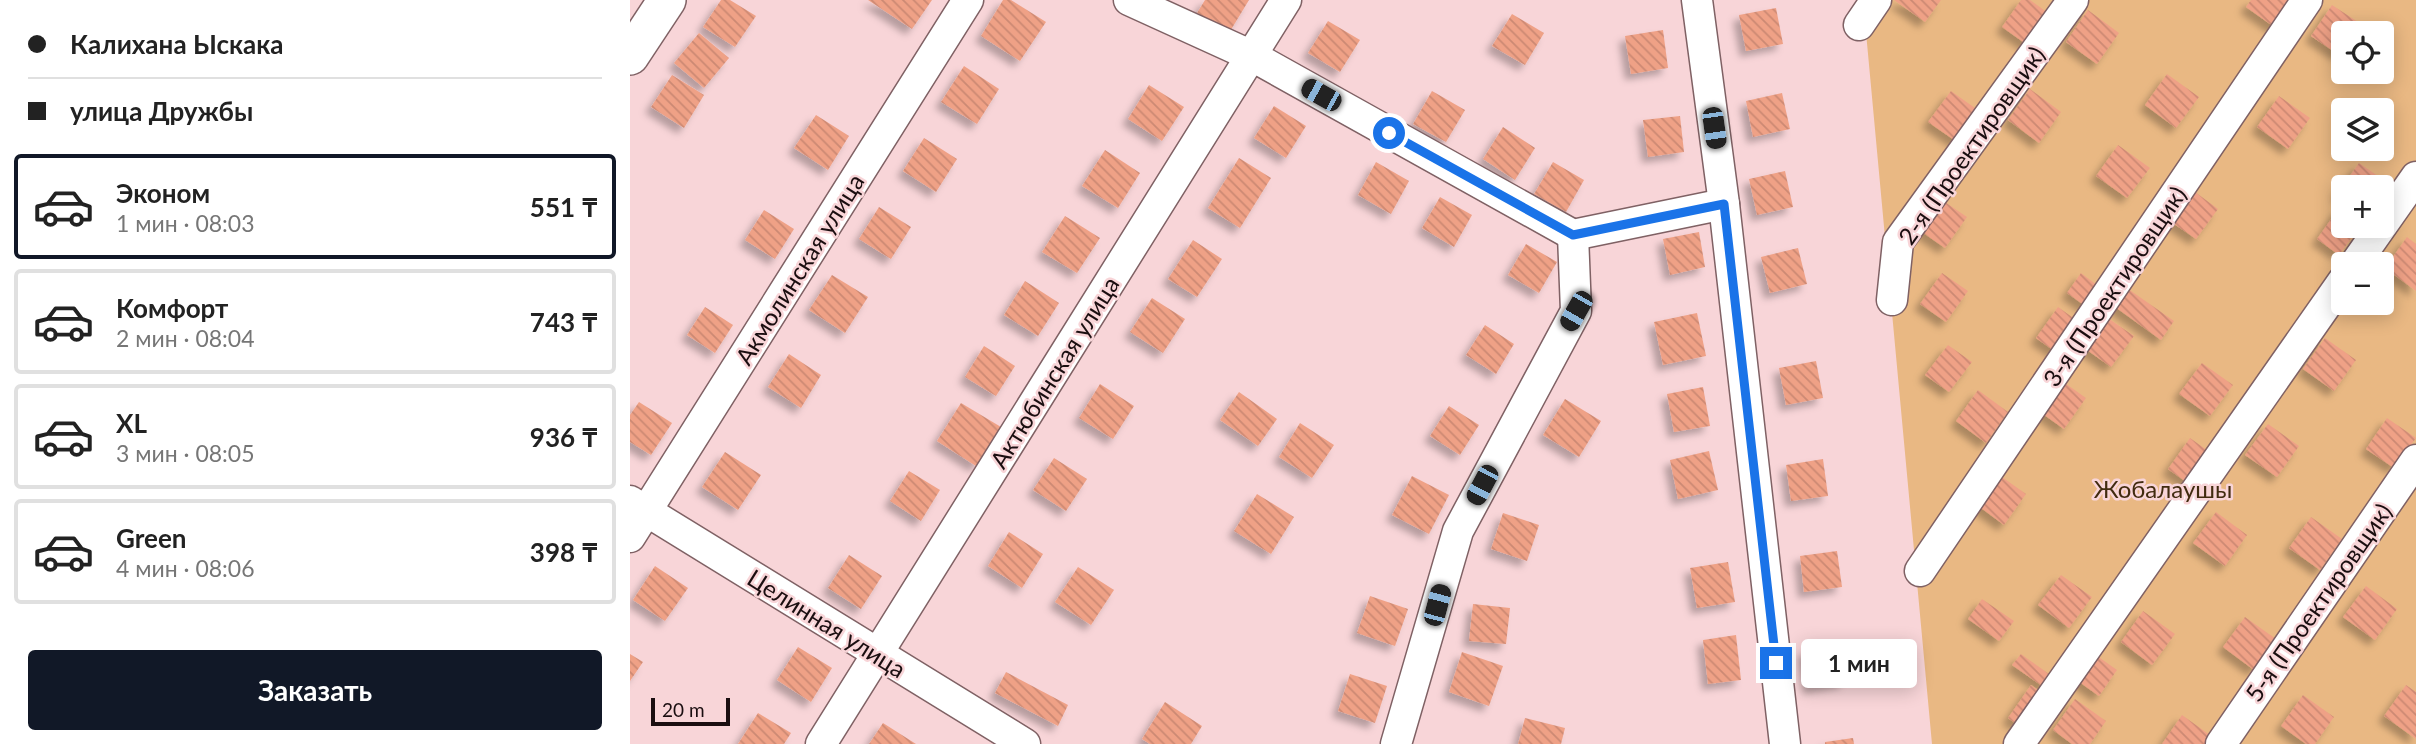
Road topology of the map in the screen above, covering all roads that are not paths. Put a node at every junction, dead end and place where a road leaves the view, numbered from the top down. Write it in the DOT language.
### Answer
graph roads {
  1 [pos="667,0"];
  2 [pos="968,0"];
  3 [pos="1129,0"];
  4 [pos="1286,0"];
  5 [pos="1696,0"];
  6 [pos="1877,0"];
  7 [pos="2073,0"];
  8 [pos="2307,0"];
  9 [pos="1859,25"];
  10 [pos="630,56"];
  11 [pos="1252,56"];
  12 [pos="2416,177"];
  13 [pos="1724,204"];
  14 [pos="1573,235"];
  15 [pos="2363,252"];
  16 [pos="2331,298"];
  17 [pos="1892,300"];
  18 [pos="2416,460"];
  19 [pos="638,506"];
  20 [pos="630,537"];
  21 [pos="1920,571"];
  22 [pos="877,655"];
  23 [pos="821,744"];
  24 [pos="1025,744"];
  25 [pos="1396,744"];
  26 [pos="1784,744"];
  27 [pos="2019,744"];
  28 [pos="2221,744"];
  1 -- 10 [label="street"];
  2 -- 19 [label="street, Акмолинская улица"];
  3 -- 11 [label="street"];
  4 -- 11 [label="street, Актюбинская улица"];
  5 -- 13 [label="street"];
  6 -- 9 [label="street"];
  7 -- 17 [label="street, 2-я (Проектировщик)"];
  8 -- 21 [label="street, 3-я (Проектировщик)"];
  11 -- 14 [label="street"];
  11 -- 22 [label="street, Актюбинская улица"];
  12 -- 15 [label="street"];
  13 -- 14 [label="street"];
  13 -- 26 [label="street"];
  14 -- 25 [label="street"];
  16 -- 27 [label="street"];
  18 -- 28 [label="street, 5-я (Проектировщик)"];
  19 -- 20 [label="street, Акмолинская улица"];
  19 -- 22 [label="street, Целинная улица"];
  22 -- 23 [label="street, Актюбинская улица"];
  22 -- 24 [label="street, Целинная улица"];
}
